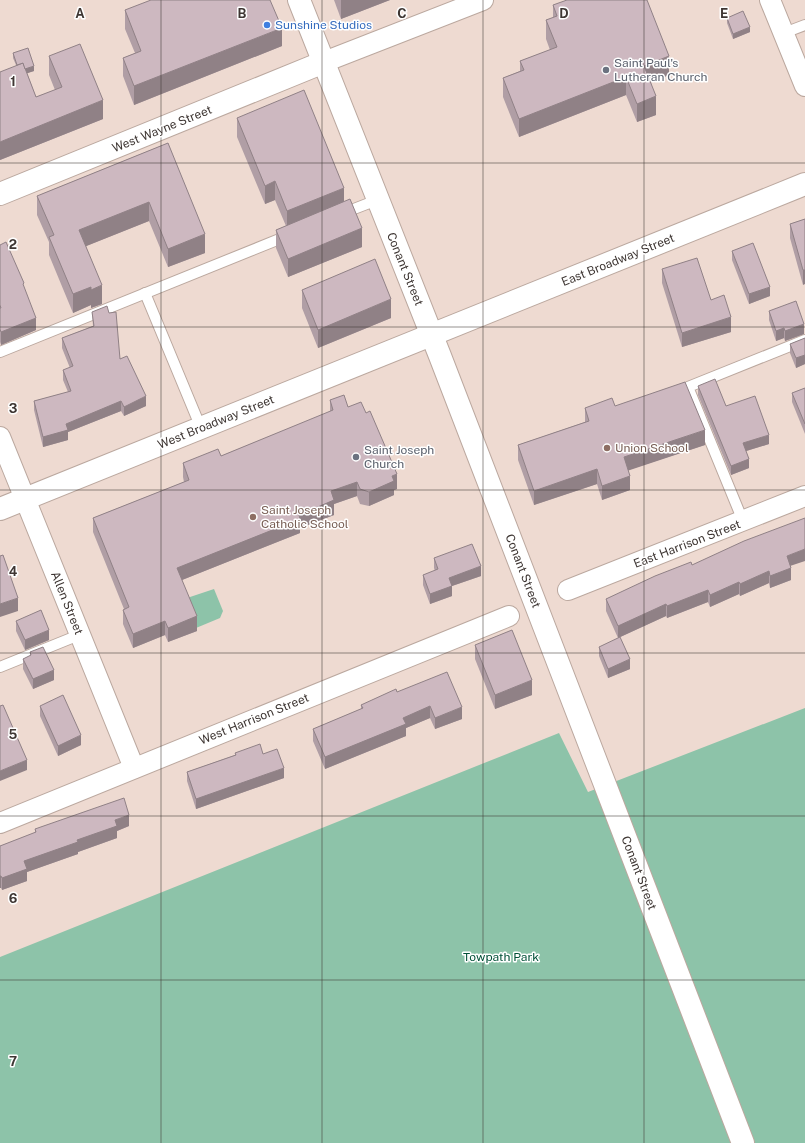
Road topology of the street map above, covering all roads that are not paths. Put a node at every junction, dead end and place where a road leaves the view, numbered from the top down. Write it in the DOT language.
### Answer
graph roads {
  1 [pos="299,0"];
  2 [pos="483,0"];
  3 [pos="770,0"];
  4 [pos="805,25"];
  5 [pos="784,33"];
  6 [pos="324,62"];
  7 [pos="805,86"];
  8 [pos="805,184"];
  9 [pos="0,194"];
  10 [pos="377,200"];
  11 [pos="330,218"];
  12 [pos="293,233"];
  13 [pos="145,293"];
  14 [pos="432,336"];
  15 [pos="805,340"];
  16 [pos="0,352"];
  17 [pos="201,428"];
  18 [pos="0,437"];
  19 [pos="805,496"];
  20 [pos="24,499"];
  21 [pos="0,509"];
  22 [pos="743,521"];
  23 [pos="568,590"];
  24 [pos="509,616"];
  25 [pos="80,635"];
  26 [pos="0,667"];
  27 [pos="134,768"];
  28 [pos="0,823"];
  29 [pos="743,1143"];
  1 -- 6 [label="main road, Conant Street"];
  2 -- 6 [label="street"];
  3 -- 5 [label="street"];
  4 -- 5 [label="lane"];
  5 -- 7 [label="street"];
  6 -- 9 [label="main road, West Wayne Street"];
  6 -- 10 [label="main road, Conant Street"];
  8 -- 14 [label="main road, East Broadway Street"];
  10 -- 11 [label="lane"];
  10 -- 14 [label="main road, Conant Street"];
  12 -- 13 [label="lane"];
  13 -- 16 [label="lane"];
  13 -- 17 [label="lane"];
  14 -- 17 [label="main road, West Broadway Street"];
  14 -- 29 [label="main road, Conant Street"];
  15 -- 22 [label="lane"];
  17 -- 20 [label="main road, West Broadway Street"];
  18 -- 20 [label="street, Allen Street"];
  19 -- 22 [label="street, East Harrison Street"];
  20 -- 21 [label="main road, West Broadway Street"];
  20 -- 25 [label="street, Allen Street"];
  22 -- 23 [label="street, East Harrison Street"];
  24 -- 27 [label="street, West Harrison Street"];
  25 -- 26 [label="lane"];
  25 -- 27 [label="street, Allen Street"];
  27 -- 28 [label="street, West Harrison Street"];
}
